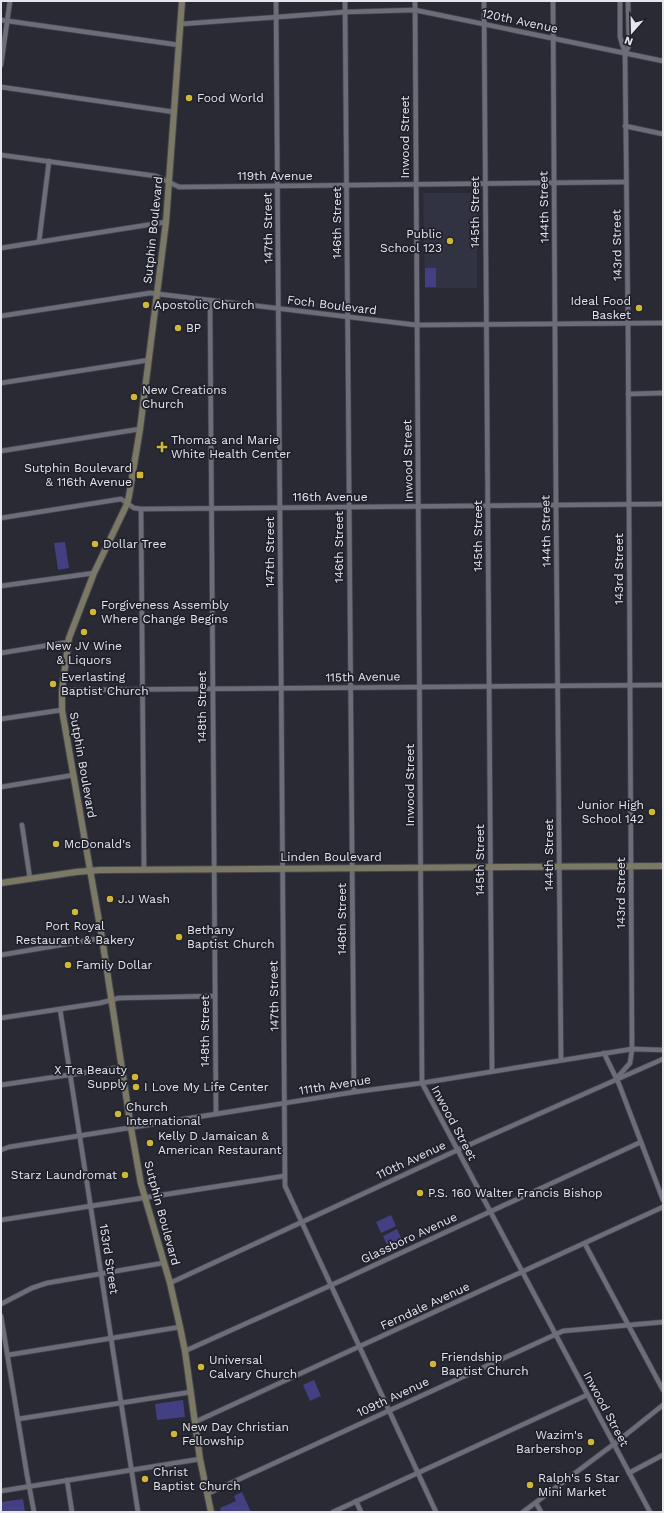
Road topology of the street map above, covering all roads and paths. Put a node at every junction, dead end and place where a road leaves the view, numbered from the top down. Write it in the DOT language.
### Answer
graph roads {
  1 [pos="10,1"];
  2 [pos="182,1"];
  3 [pos="276,1"];
  4 [pos="345,1"];
  5 [pos="415,1"];
  6 [pos="484,1"];
  7 [pos="553,1"];
  8 [pos="620,1"];
  9 [pos="628,1"];
  10 [pos="414,10"];
  11 [pos="345,12"];
  12 [pos="276,17"];
  13 [pos="1,20"];
  14 [pos="7,21"];
  15 [pos="181,24"];
  16 [pos="484,24"];
  17 [pos="553,38"];
  18 [pos="179,45"];
  19 [pos="625,53"];
  20 [pos="663,61"];
  21 [pos="1,65"];
  22 [pos="1,87"];
  23 [pos="174,112"];
  24 [pos="626,126"];
  25 [pos="663,134"];
  26 [pos="1,155"];
  27 [pos="49,161"];
  28 [pos="626,182"];
  29 [pos="170,183"];
  30 [pos="554,183"];
  31 [pos="416,184"];
  32 [pos="485,184"];
  33 [pos="277,185"];
  34 [pos="347,185"];
  35 [pos="166,222"];
  36 [pos="39,242"];
  37 [pos="1,248"];
  38 [pos="158,294"];
  39 [pos="210,300"];
  40 [pos="278,308"];
  41 [pos="1,316"];
  42 [pos="348,317"];
  43 [pos="628,323"];
  44 [pos="663,323"];
  45 [pos="556,324"];
  46 [pos="416,325"];
  47 [pos="486,325"];
  48 [pos="149,360"];
  49 [pos="1,383"];
  50 [pos="663,393"];
  51 [pos="628,394"];
  52 [pos="140,429"];
  53 [pos="1,451"];
  54 [pos="127,504"];
  55 [pos="628,504"];
  56 [pos="663,504"];
  57 [pos="556,505"];
  58 [pos="418,506"];
  59 [pos="487,506"];
  60 [pos="280,507"];
  61 [pos="349,507"];
  62 [pos="211,508"];
  63 [pos="141,509"];
  64 [pos="1,518"];
  65 [pos="94,573"];
  66 [pos="1,586"];
  67 [pos="68,642"];
  68 [pos="1,653"];
  69 [pos="558,685"];
  70 [pos="630,685"];
  71 [pos="663,685"];
  72 [pos="489,686"];
  73 [pos="420,687"];
  74 [pos="281,688"];
  75 [pos="350,688"];
  76 [pos="143,689"];
  77 [pos="212,689"];
  78 [pos="62,690"];
  79 [pos="62,710"];
  80 [pos="1,719"];
  81 [pos="74,775"];
  82 [pos="1,787"];
  83 [pos="22,825"];
  84 [pos="631,866"];
  85 [pos="663,866"];
  86 [pos="490,867"];
  87 [pos="559,867"];
  88 [pos="352,868"];
  89 [pos="421,868"];
  90 [pos="214,869"];
  91 [pos="283,869"];
  92 [pos="144,870"];
  93 [pos="90,871"];
  94 [pos="30,879"];
  95 [pos="1,883"];
  96 [pos="102,938"];
  97 [pos="1,954"];
  98 [pos="215,996"];
  99 [pos="112,999"];
  100 [pos="60,1009"];
  101 [pos="1,1018"];
  102 [pos="632,1049"];
  103 [pos="663,1050"];
  104 [pos="604,1053"];
  105 [pos="663,1059"];
  106 [pos="561,1060"];
  107 [pos="122,1067"];
  108 [pos="492,1071"];
  109 [pos="69,1074"];
  110 [pos="616,1079"];
  111 [pos="422,1083"];
  112 [pos="1,1085"];
  113 [pos="354,1092"];
  114 [pos="285,1103"];
  115 [pos="216,1114"];
  116 [pos="131,1128"];
  117 [pos="79,1136"];
  118 [pos="641,1142"];
  119 [pos="1,1148"];
  120 [pos="457,1150"];
  121 [pos="284,1176"];
  122 [pos="144,1198"];
  123 [pos="663,1200"];
  124 [pos="90,1206"];
  125 [pos="663,1207"];
  126 [pos="490,1211"];
  127 [pos="1,1220"];
  128 [pos="302,1221"];
  129 [pos="585,1244"];
  130 [pos="163,1263"];
  131 [pos="522,1272"];
  132 [pos="101,1273"];
  133 [pos="170,1283"];
  134 [pos="330,1285"];
  135 [pos="1,1304"];
  136 [pos="1,1316"];
  137 [pos="663,1322"];
  138 [pos="628,1325"];
  139 [pos="180,1327"];
  140 [pos="555,1334"];
  141 [pos="111,1338"];
  142 [pos="360,1347"];
  143 [pos="185,1351"];
  144 [pos="8,1355"];
  145 [pos="663,1390"];
  146 [pos="191,1392"];
  147 [pos="587,1395"];
  148 [pos="121,1403"];
  149 [pos="663,1405"];
  150 [pos="389,1410"];
  151 [pos="18,1419"];
  152 [pos="195,1422"];
  153 [pos="614,1444"];
  154 [pos="663,1455"];
  155 [pos="200,1459"];
  156 [pos="132,1469"];
  157 [pos="418,1473"];
  158 [pos="629,1473"];
  159 [pos="67,1480"];
  160 [pos="30,1487"];
  161 [pos="1,1491"];
  162 [pos="207,1494"];
  163 [pos="356,1501"];
  164 [pos="536,1503"];
  165 [pos="34,1512"];
  166 [pos="72,1512"];
  167 [pos="138,1512"];
  168 [pos="211,1512"];
  169 [pos="333,1512"];
  170 [pos="361,1512"];
  171 [pos="436,1512"];
  172 [pos="524,1512"];
  173 [pos="541,1512"];
  174 [pos="650,1512"];
  1 -- 14 [label="street"];
  2 -- 15 [label="main road, Sutphin Boulevard"];
  3 -- 12 [label="street, 147th Street"];
  4 -- 11 [label="street, 146th Street"];
  5 -- 10 [label="street, Inwood Street"];
  6 -- 16 [label="street, 145th Street"];
  7 -- 17 [label="street, 144th Street"];
  8 -- 19 [label="street, 143rd Street"];
  9 -- 19 [label="street, 143rd Street"];
  10 -- 11 [label="street, 120th Avenue"];
  10 -- 16 [label="street, 120th Avenue"];
  10 -- 31 [label="street, Inwood Street"];
  11 -- 12 [label="street, 120th Avenue"];
  11 -- 34 [label="street, 146th Street"];
  12 -- 15 [label="street, 120th Avenue"];
  12 -- 33 [label="street, 147th Street"];
  13 -- 14 [label="street"];
  14 -- 18 [label="street"];
  14 -- 21 [label="street"];
  15 -- 18 [label="main road, Sutphin Boulevard"];
  16 -- 17 [label="street, 120th Avenue"];
  16 -- 32 [label="street, 145th Street"];
  17 -- 19 [label="street, 120th Avenue"];
  17 -- 30 [label="street, 144th Street"];
  18 -- 23 [label="main road, Sutphin Boulevard"];
  19 -- 20 [label="street, 120th Avenue"];
  19 -- 24 [label="street, 143rd Street"];
  22 -- 23 [label="street"];
  23 -- 29 [label="main road, Sutphin Boulevard"];
  24 -- 25 [label="street"];
  24 -- 28 [label="street, 143rd Street"];
  26 -- 27 [label="street, 119th Avenue"];
  27 -- 29 [label="street, 119th Avenue"];
  27 -- 36 [label="street"];
  28 -- 30 [label="street, 119th Avenue"];
  28 -- 43 [label="street, 143rd Street"];
  29 -- 33 [label="street, 119th Avenue"];
  29 -- 35 [label="main road, Sutphin Boulevard"];
  30 -- 32 [label="street, 119th Avenue"];
  30 -- 45 [label="street, 144th Street"];
  31 -- 32 [label="street, 119th Avenue"];
  31 -- 34 [label="street, 119th Avenue"];
  31 -- 46 [label="street, Inwood Street"];
  32 -- 47 [label="street, 145th Street"];
  33 -- 34 [label="street, 119th Avenue"];
  33 -- 40 [label="street, 147th Street"];
  34 -- 42 [label="street, 146th Street"];
  35 -- 36 [label="street"];
  35 -- 38 [label="main road, Sutphin Boulevard"];
  36 -- 37 [label="street"];
  38 -- 39 [label="street, Foch Boulevard"];
  38 -- 41 [label="street, Foch Boulevard"];
  38 -- 48 [label="main road, Sutphin Boulevard"];
  39 -- 40 [label="street, Foch Boulevard"];
  39 -- 62 [label="street, 148th Street"];
  40 -- 42 [label="street, Foch Boulevard"];
  40 -- 60 [label="street, 147th Street"];
  42 -- 46 [label="street, Foch Boulevard"];
  42 -- 61 [label="street, 146th Street"];
  43 -- 44 [label="street, Foch Boulevard"];
  43 -- 45 [label="street, Foch Boulevard"];
  43 -- 51 [label="street, 143rd Street"];
  45 -- 47 [label="street, Foch Boulevard"];
  45 -- 57 [label="street, 144th Street"];
  46 -- 47 [label="street, Foch Boulevard"];
  46 -- 58 [label="street, Inwood Street"];
  47 -- 59 [label="street, 145th Street"];
  48 -- 49 [label="street"];
  48 -- 52 [label="main road, Sutphin Boulevard"];
  50 -- 51 [label="street"];
  51 -- 55 [label="street, 143rd Street"];
  52 -- 53 [label="street"];
  52 -- 54 [label="main road, Sutphin Boulevard"];
  54 -- 63 [label="street, 116th Avenue"];
  54 -- 64 [label="street, 116th Avenue"];
  54 -- 65 [label="main road, Sutphin Boulevard"];
  55 -- 56 [label="street, 116th Avenue"];
  55 -- 57 [label="street, 116th Avenue"];
  55 -- 70 [label="street, 143rd Street"];
  57 -- 59 [label="street, 116th Avenue"];
  57 -- 69 [label="street, 144th Street"];
  58 -- 59 [label="street, 116th Avenue"];
  58 -- 61 [label="street, 116th Avenue"];
  58 -- 73 [label="street, Inwood Street"];
  59 -- 72 [label="street, 145th Street"];
  60 -- 61 [label="street, 116th Avenue"];
  60 -- 62 [label="street, 116th Avenue"];
  60 -- 74 [label="street, 147th Street"];
  61 -- 75 [label="street, 146th Street"];
  62 -- 63 [label="street, 116th Avenue"];
  62 -- 77 [label="street, 148th Street"];
  63 -- 76 [label="street"];
  65 -- 66 [label="street"];
  65 -- 67 [label="main road, Sutphin Boulevard"];
  67 -- 68 [label="street"];
  67 -- 78 [label="main road, Sutphin Boulevard"];
  69 -- 70 [label="street, 115th Avenue"];
  69 -- 72 [label="street, 115th Avenue"];
  69 -- 87 [label="street, 144th Street"];
  70 -- 71 [label="street, 115th Avenue"];
  70 -- 84 [label="street, 143rd Street"];
  72 -- 73 [label="street, 115th Avenue"];
  72 -- 86 [label="street, 145th Street"];
  73 -- 75 [label="street, 115th Avenue"];
  73 -- 89 [label="street, Inwood Street"];
  74 -- 75 [label="street, 115th Avenue"];
  74 -- 77 [label="street, 115th Avenue"];
  74 -- 91 [label="street, 147th Street"];
  75 -- 88 [label="street, 146th Street"];
  76 -- 77 [label="street, 115th Avenue"];
  76 -- 78 [label="street, 115th Avenue"];
  76 -- 92 [label="street"];
  77 -- 90 [label="street, 148th Street"];
  78 -- 79 [label="main road, Sutphin Boulevard"];
  79 -- 80 [label="street"];
  79 -- 81 [label="main road, Sutphin Boulevard"];
  81 -- 82 [label="street"];
  81 -- 93 [label="main road, Sutphin Boulevard"];
  83 -- 94 [label="street"];
  84 -- 85 [label="main road, Linden Boulevard"];
  84 -- 87 [label="main road, Linden Boulevard"];
  84 -- 102 [label="street, 143rd Street"];
  86 -- 87 [label="main road, Linden Boulevard"];
  86 -- 89 [label="main road, Linden Boulevard"];
  86 -- 108 [label="street, 145th Street"];
  87 -- 106 [label="street, 144th Street"];
  88 -- 89 [label="main road, Linden Boulevard"];
  88 -- 91 [label="main road, Linden Boulevard"];
  88 -- 113 [label="street, 146th Street"];
  89 -- 111 [label="street, Inwood Street"];
  90 -- 91 [label="main road, Linden Boulevard"];
  90 -- 92 [label="main road, Linden Boulevard"];
  90 -- 98 [label="street, 148th Street"];
  91 -- 114 [label="street, 147th Street"];
  92 -- 93 [label="main road, Linden Boulevard"];
  93 -- 94 [label="main road, Linden Boulevard"];
  93 -- 96 [label="main road, Sutphin Boulevard"];
  94 -- 95 [label="main road, Linden Boulevard"];
  96 -- 97 [label="street"];
  96 -- 99 [label="main road, Sutphin Boulevard"];
  98 -- 99 [label="street"];
  98 -- 115 [label="street, 148th Street"];
  99 -- 100 [label="street"];
  99 -- 107 [label="main road, Sutphin Boulevard"];
  100 -- 101 [label="street"];
  100 -- 109 [label="street, 153rd Street"];
  102 -- 103 [label="street, 111th Avenue"];
  102 -- 104 [label="street, 111th Avenue"];
  102 -- 110 [label="street, 143rd Street"];
  104 -- 106 [label="street, 111th Avenue"];
  104 -- 110 [label="street"];
  105 -- 110 [label="street, 110th Avenue"];
  106 -- 108 [label="street, 111th Avenue"];
  107 -- 109 [label="street"];
  107 -- 116 [label="main road, Sutphin Boulevard"];
  108 -- 111 [label="street, 111th Avenue"];
  109 -- 112 [label="street"];
  109 -- 117 [label="street, 153rd Street"];
  110 -- 118 [label="street"];
  110 -- 120 [label="street, 110th Avenue"];
  111 -- 113 [label="street, 111th Avenue"];
  111 -- 120 [label="street, Inwood Street"];
  113 -- 114 [label="street, 111th Avenue"];
  114 -- 115 [label="street, 111th Avenue"];
  114 -- 121 [label="street, 147th Street"];
  115 -- 116 [label="street, 111th Avenue"];
  116 -- 117 [label="street, 111th Avenue"];
  116 -- 122 [label="main road, Sutphin Boulevard"];
  117 -- 119 [label="street, 111th Avenue"];
  117 -- 124 [label="street, 153rd Street"];
  118 -- 123 [label="street"];
  118 -- 126 [label="street, Glassboro Avenue"];
  120 -- 126 [label="street, Inwood Street"];
  120 -- 128 [label="street, 110th Avenue"];
  121 -- 122 [label="street"];
  121 -- 128 [label="street, 147th Street"];
  122 -- 124 [label="street"];
  122 -- 130 [label="main road, Sutphin Boulevard"];
  124 -- 127 [label="street"];
  124 -- 132 [label="street, 153rd Street"];
  125 -- 129 [label="street, Ferndale Avenue"];
  126 -- 131 [label="street, Inwood Street"];
  126 -- 134 [label="street, Glassboro Avenue"];
  128 -- 133 [label="street, 110th Avenue"];
  128 -- 134 [label="street, 147th Street"];
  129 -- 131 [label="street, Ferndale Avenue"];
  129 -- 138 [label="street"];
  130 -- 132 [label="street"];
  130 -- 133 [label="main road, Sutphin Boulevard"];
  131 -- 140 [label="street, Inwood Street"];
  131 -- 142 [label="street, Ferndale Avenue"];
  132 -- 135 [label="street"];
  132 -- 141 [label="street, 153rd Street"];
  133 -- 139 [label="main road, Sutphin Boulevard"];
  134 -- 142 [label="street, 147th Street"];
  134 -- 143 [label="street, Glassboro Avenue"];
  136 -- 144 [label="street"];
  137 -- 138 [label="street, 109th Avenue"];
  138 -- 140 [label="street, 109th Avenue"];
  138 -- 145 [label="street"];
  139 -- 141 [label="street"];
  139 -- 143 [label="main road, Sutphin Boulevard"];
  140 -- 147 [label="street, Inwood Street"];
  140 -- 150 [label="street, 109th Avenue"];
  141 -- 144 [label="street"];
  141 -- 148 [label="street, 153rd Street"];
  142 -- 150 [label="street, 147th Street"];
  142 -- 152 [label="street, Ferndale Avenue"];
  143 -- 146 [label="main road, Sutphin Boulevard"];
  144 -- 151 [label="street"];
  146 -- 148 [label="street"];
  146 -- 152 [label="main road, Sutphin Boulevard"];
  147 -- 153 [label="street, Inwood Street"];
  147 -- 157 [label="street"];
  148 -- 151 [label="street"];
  148 -- 156 [label="street, 153rd Street"];
  149 -- 153 [label="street"];
  150 -- 157 [label="street, 147th Street"];
  150 -- 162 [label="street, 109th Avenue"];
  151 -- 160 [label="street"];
  152 -- 155 [label="main road, Sutphin Boulevard"];
  153 -- 158 [label="street, Inwood Street"];
  153 -- 164 [label="street"];
  154 -- 158 [label="street"];
  155 -- 156 [label="street"];
  155 -- 162 [label="main road, Sutphin Boulevard"];
  156 -- 159 [label="street"];
  156 -- 167 [label="street, 153rd Street"];
  157 -- 163 [label="street"];
  157 -- 171 [label="street, 147th Street"];
  158 -- 174 [label="street, Inwood Street"];
  159 -- 160 [label="street"];
  159 -- 166 [label="street"];
  160 -- 161 [label="street"];
  160 -- 165 [label="street"];
  162 -- 168 [label="main road, Sutphin Boulevard"];
  163 -- 169 [label="street"];
  163 -- 170 [label="street"];
  164 -- 172 [label="street"];
  164 -- 173 [label="street"];
}
